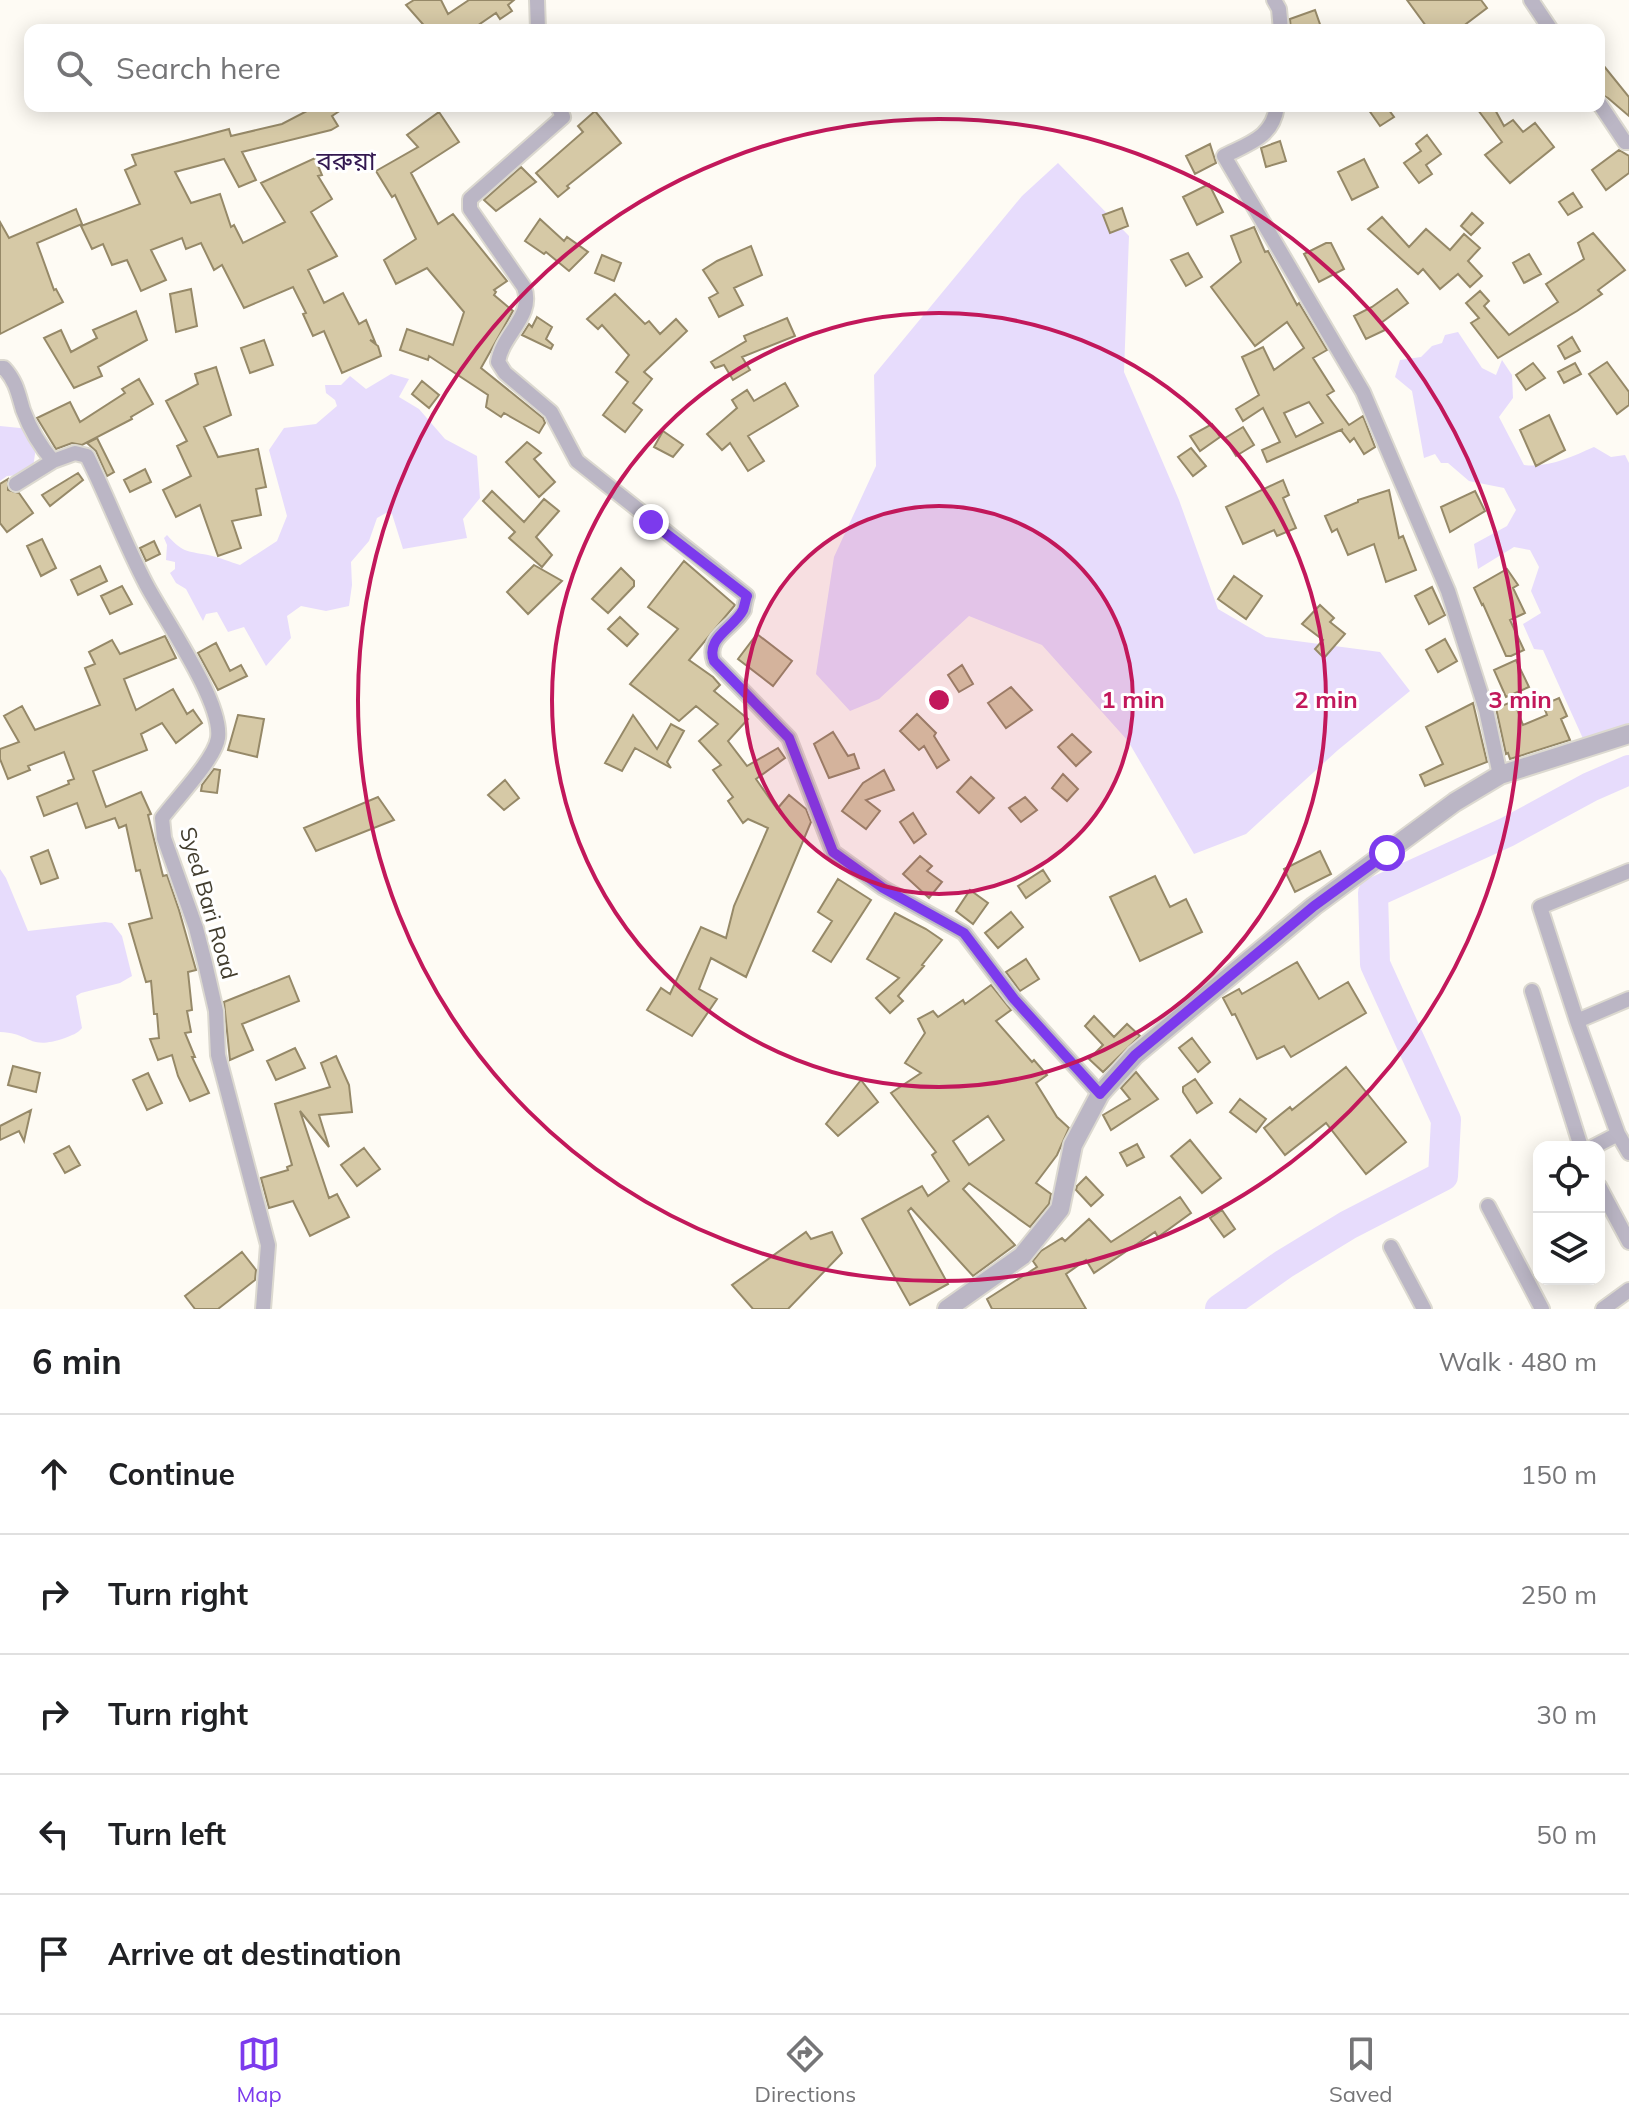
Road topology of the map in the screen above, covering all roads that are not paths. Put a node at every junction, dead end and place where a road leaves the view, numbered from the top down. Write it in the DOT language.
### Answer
graph roads {
  1 [pos="537,0"];
  2 [pos="1274,0"];
  3 [pos="1531,0"];
  4 [pos="538,24"];
  5 [pos="1280,24"];
  6 [pos="1547,24"];
  7 [pos="561,112"];
  8 [pos="1276,112"];
  9 [pos="1605,112"];
  10 [pos="1629,142"];
  11 [pos="0,368"];
  12 [pos="53,461"];
  13 [pos="16,484"];
  14 [pos="1629,734"];
  15 [pos="1500,775"];
  16 [pos="1629,871"];
  17 [pos="1532,991"];
  18 [pos="1629,999"];
  19 [pos="1577,1021"];
  20 [pos="1100,1094"];
  21 [pos="1618,1134"];
  22 [pos="1579,1141"];
  23 [pos="1605,1141"];
  24 [pos="1629,1153"];
  25 [pos="1605,1197"];
  26 [pos="1488,1206"];
  27 [pos="1629,1242"];
  28 [pos="1391,1247"];
  29 [pos="1629,1290"];
  30 [pos="263,1309"];
  31 [pos="947,1309"];
  32 [pos="1424,1309"];
  33 [pos="1542,1309"];
  34 [pos="1603,1309"];
  1 -- 4 [label="street"];
  2 -- 5 [label="street"];
  3 -- 6 [label="street"];
  7 -- 20 [label="street"];
  8 -- 15 [label="street"];
  9 -- 10 [label="street"];
  11 -- 12 [label="street"];
  12 -- 13 [label="street"];
  12 -- 30 [label="street, Syed Bari Road"];
  14 -- 15 [label="street"];
  15 -- 20 [label="street"];
  16 -- 19 [label="street"];
  17 -- 22 [label="street"];
  18 -- 19 [label="street"];
  19 -- 21 [label="street"];
  20 -- 31 [label="street"];
  21 -- 23 [label="street"];
  21 -- 24 [label="street"];
  25 -- 27 [label="street"];
  26 -- 33 [label="street"];
  28 -- 32 [label="street"];
  29 -- 34 [label="street"];
}
